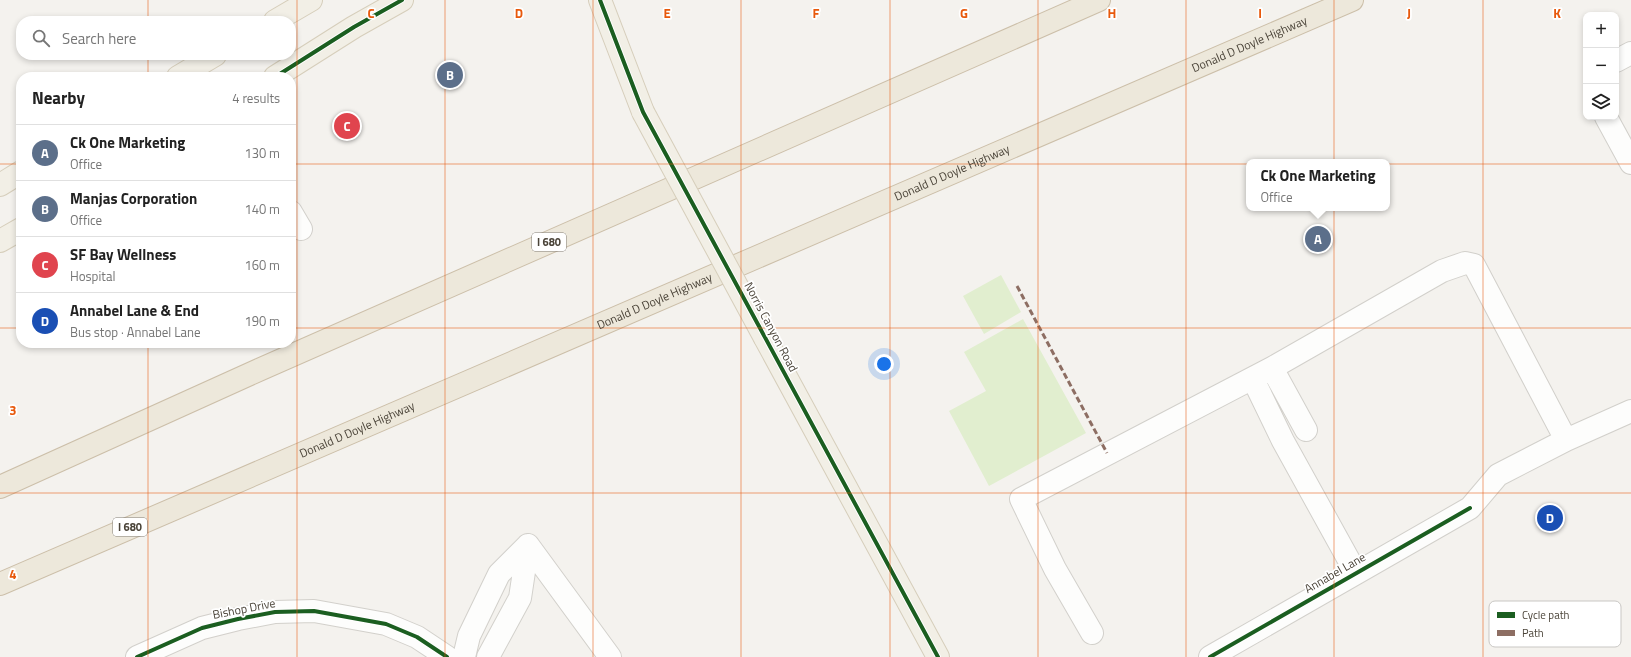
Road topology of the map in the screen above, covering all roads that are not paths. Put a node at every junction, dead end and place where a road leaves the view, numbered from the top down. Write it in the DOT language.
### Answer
graph roads {
  1 [pos="311,0"];
  2 [pos="402,0"];
  3 [pos="600,0"];
  4 [pos="1099,0"];
  5 [pos="1352,0"];
  6 [pos="284,16"];
  7 [pos="1631,54"];
  8 [pos="207,60"];
  9 [pos="1619,60"];
  10 [pos="186,72"];
  11 [pos="283,72"];
  12 [pos="1608,120"];
  13 [pos="1631,163"];
  14 [pos="16,175"];
  15 [pos="0,185"];
  16 [pos="16,232"];
  17 [pos="0,241"];
  18 [pos="1272,368"];
  19 [pos="1253,379"];
  20 [pos="1631,411"];
  21 [pos="1306,430"];
  22 [pos="1566,440"];
  23 [pos="0,487"];
  24 [pos="528,545"];
  25 [pos="1356,573"];
  26 [pos="0,584"];
  27 [pos="1092,633"];
  28 [pos="137,657"];
  29 [pos="447,657"];
  30 [pos="464,657"];
  31 [pos="488,657"];
  32 [pos="610,657"];
  33 [pos="938,657"];
  34 [pos="1210,657"];
  1 -- 6 [label="main road"];
  2 -- 11 [label="main road"];
  3 -- 33 [label="main road, Norris Canyon Road, bridge"];
  4 -- 23 [label="highway, I 680"];
  5 -- 26 [label="highway, Donald D Doyle Highway / I 680"];
  7 -- 9 [label="street"];
  8 -- 10 [label="main road"];
  12 -- 13 [label="street"];
  14 -- 15 [label="main road"];
  16 -- 17 [label="main road"];
  18 -- 19 [label="street"];
  18 -- 21 [label="street"];
  18 -- 22 [label="street"];
  19 -- 25 [label="street"];
  19 -- 27 [label="street"];
  20 -- 22 [label="street, Annabel Lane"];
  22 -- 25 [label="street, Annabel Lane"];
  24 -- 30 [label="street"];
  24 -- 31 [label="street"];
  24 -- 32 [label="street"];
  25 -- 34 [label="street, Annabel Lane"];
  28 -- 29 [label="street, Bishop Drive"];
}
